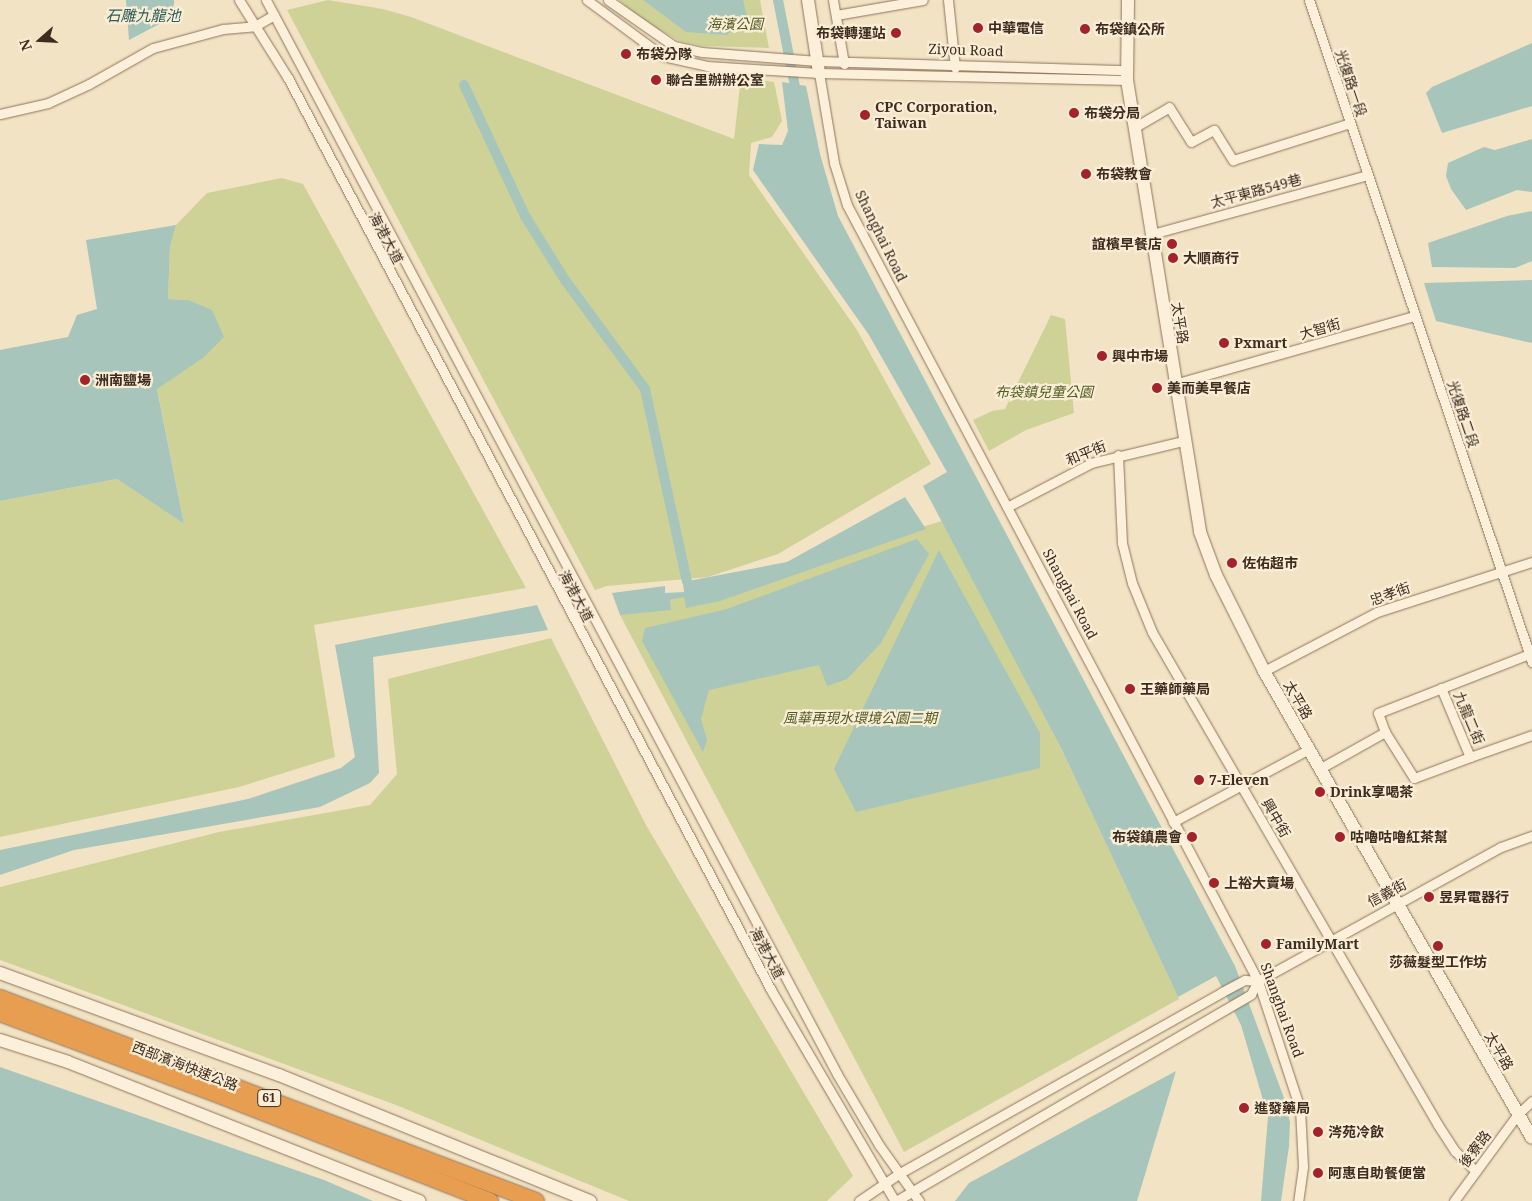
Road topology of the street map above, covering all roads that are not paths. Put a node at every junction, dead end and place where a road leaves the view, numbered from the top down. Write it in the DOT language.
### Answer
graph roads {
  1 [pos="239,0"];
  2 [pos="266,0"];
  3 [pos="587,0"];
  4 [pos="608,0"];
  5 [pos="808,0"];
  6 [pos="833,0"];
  7 [pos="922,0"];
  8 [pos="948,0"];
  9 [pos="1128,0"];
  10 [pos="1308,0"];
  11 [pos="274,15"];
  12 [pos="837,20"];
  13 [pos="255,26"];
  14 [pos="843,60"];
  15 [pos="955,63"];
  16 [pos="812,66"];
  17 [pos="845,71"];
  18 [pos="955,74"];
  19 [pos="1127,75"];
  20 [pos="0,114"];
  21 [pos="1350,123"];
  22 [pos="1135,127"];
  23 [pos="1368,175"];
  24 [pos="1152,234"];
  25 [pos="1415,316"];
  26 [pos="1174,384"];
  27 [pos="1183,441"];
  28 [pos="1118,455"];
  29 [pos="1007,507"];
  30 [pos="1532,562"];
  31 [pos="1501,572"];
  32 [pos="1531,658"];
  33 [pos="1264,671"];
  34 [pos="1441,688"];
  35 [pos="1385,732"];
  36 [pos="1532,735"];
  37 [pos="1309,749"];
  38 [pos="1470,757"];
  39 [pos="1318,769"];
  40 [pos="1241,784"];
  41 [pos="1173,822"];
  42 [pos="1532,836"];
  43 [pos="1396,904"];
  44 [pos="1331,939"];
  45 [pos="0,973"];
  46 [pos="1258,981"];
  47 [pos="0,998"];
  48 [pos="0,1014"];
  49 [pos="0,1040"];
  50 [pos="1532,1101"];
  51 [pos="1518,1114"];
  52 [pos="1532,1138"];
  53 [pos="1476,1171"];
  54 [pos="900,1173"];
  55 [pos="884,1184"];
  56 [pos="912,1191"];
  57 [pos="419,1201"];
  58 [pos="490,1201"];
  59 [pos="536,1201"];
  60 [pos="590,1201"];
  61 [pos="859,1201"];
  62 [pos="896,1201"];
  63 [pos="919,1201"];
  64 [pos="1298,1201"];
  65 [pos="1454,1201"];
  1 -- 13 [label="street, 海港大道"];
  2 -- 11 [label="street, 海港大道"];
  3 -- 16 [label="street"];
  4 -- 16 [label="street"];
  5 -- 16 [label="main road, Shanghai Road"];
  6 -- 12 [label="street"];
  7 -- 12 [label="street"];
  8 -- 15 [label="street"];
  9 -- 19 [label="main road, 太平路"];
  10 -- 21 [label="street, 光復路一段"];
  11 -- 13 [label="street"];
  11 -- 54 [label="street, 海港大道"];
  12 -- 14 [label="street"];
  13 -- 20 [label="street"];
  13 -- 55 [label="street, 海港大道"];
  14 -- 15 [label="street, Ziyou Road"];
  14 -- 16 [label="street, Ziyou Road"];
  14 -- 17 [label="street"];
  15 -- 18 [label="street"];
  15 -- 19 [label="street, Ziyou Road"];
  16 -- 17 [label="street, Ziyou Road"];
  16 -- 29 [label="street, Shanghai Road"];
  17 -- 18 [label="street, Ziyou Road"];
  18 -- 19 [label="street, Ziyou Road"];
  19 -- 22 [label="main road, 太平路"];
  21 -- 22 [label="street"];
  21 -- 23 [label="street, 光復路一段"];
  22 -- 24 [label="main road, 太平路"];
  23 -- 24 [label="street, 太平東路549巷"];
  23 -- 25 [label="street, 光復路二段"];
  24 -- 26 [label="main road, 太平路"];
  25 -- 26 [label="street, 大智街"];
  25 -- 31 [label="street, 光復路二段"];
  26 -- 27 [label="main road, 太平路"];
  27 -- 28 [label="street, 和平街"];
  27 -- 33 [label="main road, 太平路"];
  28 -- 29 [label="street, 和平街"];
  28 -- 40 [label="street, 興中街"];
  29 -- 41 [label="street, Shanghai Road"];
  30 -- 31 [label="street, 忠孝街"];
  31 -- 32 [label="street, 光復路二段"];
  31 -- 33 [label="street, 忠孝街"];
  32 -- 34 [label="street, 九龍二街"];
  33 -- 37 [label="main road, 太平路"];
  34 -- 35 [label="street"];
  34 -- 38 [label="street, 九龍二街"];
  35 -- 38 [label="street"];
  35 -- 39 [label="street"];
  36 -- 38 [label="street, 九龍二街"];
  37 -- 39 [label="main road, 太平路"];
  37 -- 40 [label="street"];
  39 -- 43 [label="main road, 太平路"];
  40 -- 41 [label="street"];
  40 -- 44 [label="street, 興中街"];
  41 -- 46 [label="street, Shanghai Road"];
  42 -- 43 [label="street, 信義街"];
  43 -- 44 [label="street, 信義街"];
  43 -- 51 [label="main road, 太平路"];
  44 -- 46 [label="street, 信義街"];
  44 -- 53 [label="street, 興中街"];
  45 -- 60 [label="main road"];
  46 -- 54 [label="street"];
  46 -- 56 [label="street"];
  46 -- 64 [label="street, Shanghai Road"];
  47 -- 59 [label="highway, 西部濱海快速公路 / 61"];
  48 -- 58 [label="highway, 西部濱海快速公路 / 61"];
  49 -- 57 [label="main road"];
  50 -- 51 [label="street, 後寮路"];
  51 -- 52 [label="main road, 太平路"];
  51 -- 53 [label="street, 後寮路"];
  53 -- 65 [label="street, 後寮路"];
  54 -- 55 [label="street"];
  54 -- 56 [label="street, 海港大道"];
  55 -- 61 [label="street"];
  55 -- 62 [label="street, 海港大道"];
  56 -- 62 [label="street"];
  56 -- 63 [label="street, 海港大道"];
}
